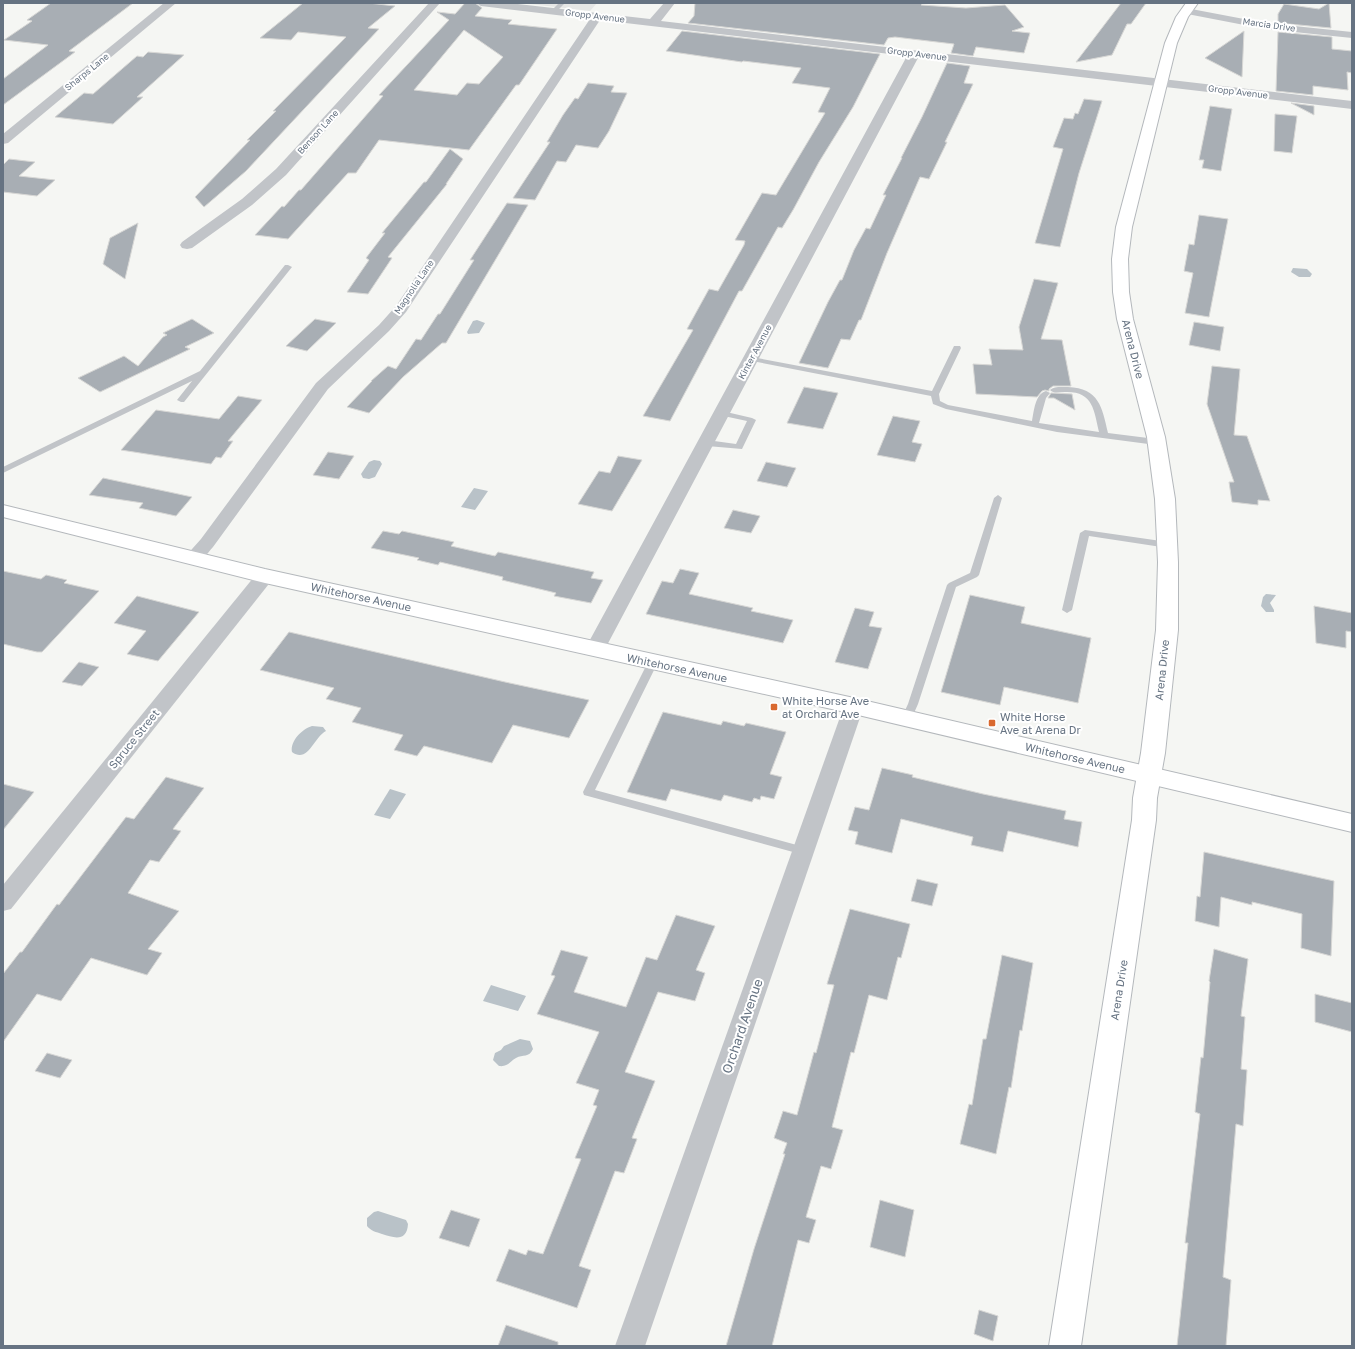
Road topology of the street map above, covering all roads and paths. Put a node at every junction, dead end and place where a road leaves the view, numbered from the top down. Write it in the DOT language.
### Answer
graph roads {
  1 [pos="171,3"];
  2 [pos="435,3"];
  3 [pos="481,3"];
  4 [pos="670,3"];
  5 [pos="558,7"];
  6 [pos="1189,7"];
  7 [pos="597,17"];
  8 [pos="653,23"];
  9 [pos="1352,35"];
  10 [pos="914,54"];
  11 [pos="1162,82"];
  12 [pos="1352,105"];
  13 [pos="3,140"];
  14 [pos="187,245"];
  15 [pos="288,267"];
  16 [pos="957,348"];
  17 [pos="752,358"];
  18 [pos="204,372"];
  19 [pos="935,394"];
  20 [pos="181,400"];
  21 [pos="722,413"];
  22 [pos="1035,424"];
  23 [pos="1104,435"];
  24 [pos="707,442"];
  25 [pos="1156,442"];
  26 [pos="3,470"];
  27 [pos="998,498"];
  28 [pos="3,511"];
  29 [pos="1168,545"];
  30 [pos="193,558"];
  31 [pos="265,576"];
  32 [pos="1067,610"];
  33 [pos="595,649"];
  34 [pos="653,662"];
  35 [pos="854,706"];
  36 [pos="906,719"];
  37 [pos="1150,775"];
  38 [pos="1352,823"];
  39 [pos="804,851"];
  40 [pos="3,902"];
  41 [pos="630,1346"];
  42 [pos="1065,1346"];
  1 -- 13 [label="street, Sharps Lane"];
  2 -- 14 [label="street, Benson Lane"];
  3 -- 5 [label="street, Gropp Avenue"];
  4 -- 8 [label="street"];
  5 -- 7 [label="street, Gropp Avenue"];
  6 -- 9 [label="street, Marcia Drive"];
  6 -- 11 [label="main road, Arena Drive"];
  7 -- 8 [label="street, Gropp Avenue"];
  7 -- 30 [label="street, Magnolia Lane"];
  8 -- 10 [label="street, Gropp Avenue"];
  10 -- 11 [label="street, Gropp Avenue"];
  10 -- 17 [label="street, Kinter Avenue"];
  11 -- 12 [label="street, Gropp Avenue"];
  11 -- 25 [label="main road, Arena Drive"];
  15 -- 18 [label="lane"];
  16 -- 19 [label="lane"];
  17 -- 19 [label="lane"];
  17 -- 21 [label="street, Kinter Avenue"];
  18 -- 20 [label="lane"];
  18 -- 26 [label="lane"];
  19 -- 22 [label="lane"];
  21 -- 24 [label="street, Kinter Avenue"];
  21 -- 24 [label="lane"];
  22 -- 23 [label="lane"];
  22 -- 23 [label="lane"];
  23 -- 25 [label="lane"];
  24 -- 33 [label="street, Kinter Avenue"];
  25 -- 29 [label="main road, Arena Drive"];
  27 -- 36 [label="lane"];
  28 -- 30 [label="main road, Whitehorse Avenue"];
  29 -- 32 [label="lane"];
  29 -- 37 [label="main road, Arena Drive"];
  30 -- 31 [label="main road, Whitehorse Avenue"];
  31 -- 33 [label="main road, Whitehorse Avenue"];
  31 -- 40 [label="street, Spruce Street"];
  33 -- 34 [label="main road, Whitehorse Avenue"];
  34 -- 35 [label="main road, Whitehorse Avenue"];
  34 -- 39 [label="lane"];
  35 -- 36 [label="main road, Whitehorse Avenue"];
  35 -- 39 [label="street, Orchard Avenue"];
  36 -- 37 [label="main road, Whitehorse Avenue"];
  37 -- 38 [label="main road, Whitehorse Avenue"];
  37 -- 42 [label="main road, Arena Drive"];
  39 -- 41 [label="street, Orchard Avenue"];
}
